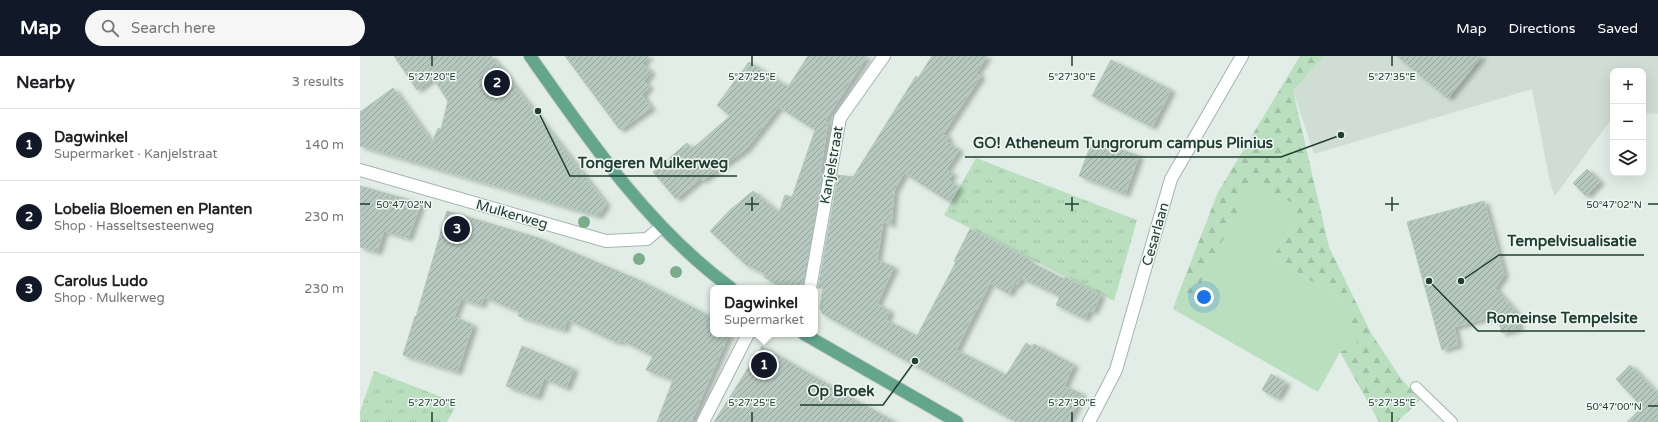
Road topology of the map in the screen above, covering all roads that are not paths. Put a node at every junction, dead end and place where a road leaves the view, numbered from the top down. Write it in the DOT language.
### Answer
graph roads {
  1 [pos="530,56"];
  2 [pos="884,56"];
  3 [pos="1242,56"];
  4 [pos="360,170"];
  5 [pos="661,227"];
  6 [pos="728,285"];
  7 [pos="811,285"];
  8 [pos="746,337"];
  9 [pos="809,337"];
  10 [pos="1416,387"];
  11 [pos="703,422"];
  12 [pos="957,422"];
  13 [pos="1089,422"];
  14 [pos="1452,422"];
  1 -- 5 [label="main road"];
  2 -- 7 [label="street, Kanjelstraat"];
  3 -- 13 [label="street, Cesarlaan"];
  4 -- 5 [label="street, Mulkerweg"];
  5 -- 6 [label="main road"];
  8 -- 11 [label="street"];
  9 -- 12 [label="main road"];
  10 -- 14 [label="lane"];
}
